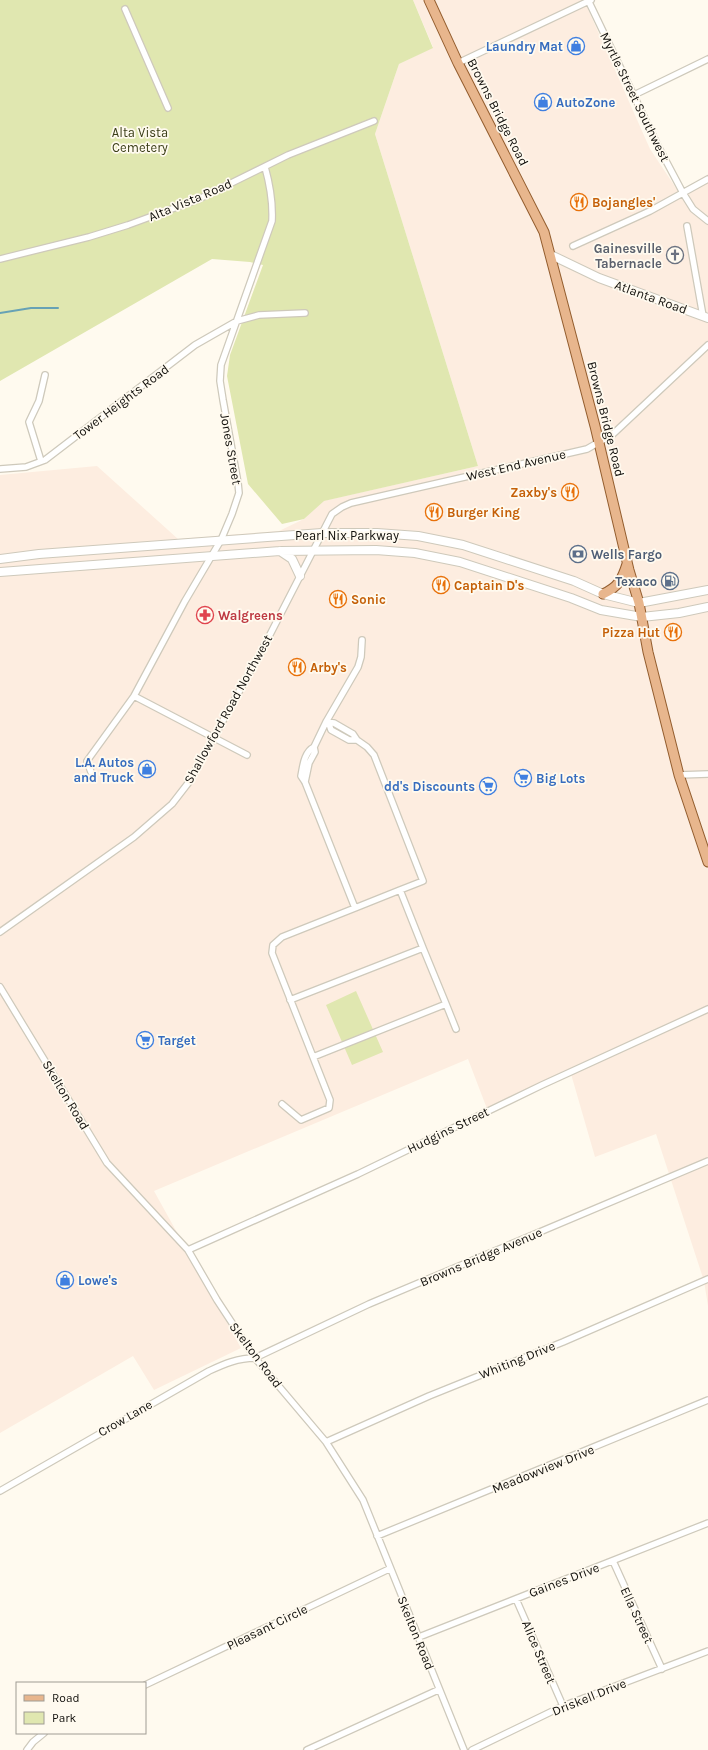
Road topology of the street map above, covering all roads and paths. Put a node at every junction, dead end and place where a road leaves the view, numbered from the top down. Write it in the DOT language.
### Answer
graph roads {
  1 [pos="429,0"];
  2 [pos="589,0"];
  3 [pos="125,9"];
  4 [pos="708,59"];
  5 [pos="458,63"];
  6 [pos="634,94"];
  7 [pos="168,108"];
  8 [pos="374,121"];
  9 [pos="265,167"];
  10 [pos="708,179"];
  11 [pos="683,193"];
  12 [pos="708,221"];
  13 [pos="687,226"];
  14 [pos="573,246"];
  15 [pos="551,255"];
  16 [pos="0,259"];
  17 [pos="305,313"];
  18 [pos="705,315"];
  19 [pos="237,321"];
  20 [pos="708,345"];
  21 [pos="45,374"];
  22 [pos="599,442"];
  23 [pos="41,461"];
  24 [pos="0,470"];
  25 [pos="322,533"];
  26 [pos="221,540"];
  27 [pos="314,550"];
  28 [pos="280,551"];
  29 [pos="211,557"];
  30 [pos="0,559"];
  31 [pos="627,564"];
  32 [pos="0,572"];
  33 [pos="300,576"];
  34 [pos="708,590"];
  35 [pos="603,594"];
  36 [pos="639,603"];
  37 [pos="708,607"];
  38 [pos="642,617"];
  39 [pos="362,640"];
  40 [pos="134,696"];
  41 [pos="328,723"];
  42 [pos="344,729"];
  43 [pos="340,735"];
  44 [pos="214,739"];
  45 [pos="356,740"];
  46 [pos="247,755"];
  47 [pos="91,772"];
  48 [pos="708,774"];
  49 [pos="679,775"];
  50 [pos="708,862"];
  51 [pos="400,890"];
  52 [pos="355,908"];
  53 [pos="0,932"];
  54 [pos="423,948"];
  55 [pos="0,987"];
  56 [pos="290,1000"];
  57 [pos="446,1004"];
  58 [pos="708,1009"];
  59 [pos="456,1029"];
  60 [pos="313,1057"];
  61 [pos="282,1104"];
  62 [pos="708,1161"];
  63 [pos="188,1250"];
  64 [pos="708,1278"];
  65 [pos="255,1358"];
  66 [pos="708,1400"];
  67 [pos="326,1442"];
  68 [pos="0,1490"];
  69 [pos="708,1523"];
  70 [pos="377,1536"];
  71 [pos="613,1561"];
  72 [pos="389,1569"];
  73 [pos="516,1599"];
  74 [pos="419,1638"];
  75 [pos="708,1651"];
  76 [pos="662,1669"];
  77 [pos="146,1685"];
  78 [pos="438,1690"];
  79 [pos="562,1706"];
  80 [pos="43,1734"];
  81 [pos="27,1750"];
  82 [pos="306,1750"];
  83 [pos="464,1750"];
  84 [pos="472,1750"];
  1 -- 5 [label="main road, Browns Bridge Road"];
  2 -- 5 [label="street"];
  2 -- 6 [label="street, Myrtle Street Southwest"];
  3 -- 7 [label="street"];
  4 -- 6 [label="street"];
  5 -- 15 [label="main road, Browns Bridge Road"];
  6 -- 11 [label="street, Myrtle Street Southwest"];
  8 -- 9 [label="street, Alta Vista Road"];
  9 -- 16 [label="street, Alta Vista Road"];
  9 -- 19 [label="street, Jones Street"];
  10 -- 11 [label="street"];
  11 -- 12 [label="street, Myrtle Street Southwest"];
  11 -- 14 [label="street"];
  13 -- 18 [label="street"];
  15 -- 18 [label="main road, Atlanta Road"];
  15 -- 22 [label="main road, Browns Bridge Road"];
  17 -- 19 [label="street, Tower Heights Road"];
  19 -- 23 [label="street, Tower Heights Road"];
  19 -- 26 [label="street, Jones Street"];
  20 -- 22 [label="street, West End Avenue"];
  21 -- 23 [label="street"];
  22 -- 25 [label="street, West End Avenue"];
  22 -- 31 [label="main road, Browns Bridge Road"];
  23 -- 24 [label="street, Tower Heights Road"];
  25 -- 26 [label="main road, Pearl Nix Parkway"];
  25 -- 27 [label="street, West End Avenue"];
  25 -- 35 [label="main road, Pearl Nix Parkway"];
  26 -- 29 [label="street, Jones Street"];
  26 -- 30 [label="main road, Pearl Nix Parkway"];
  27 -- 28 [label="main road, Pearl Nix Parkway"];
  27 -- 33 [label="street, Shallowford Road Northwest"];
  27 -- 38 [label="main road, Pearl Nix Parkway"];
  28 -- 29 [label="main road, Pearl Nix Parkway"];
  28 -- 33 [label="main road"];
  29 -- 32 [label="main road, Pearl Nix Parkway"];
  29 -- 40 [label="street, Jones Street"];
  31 -- 35 [label="main road"];
  31 -- 36 [label="main road, Browns Bridge Road"];
  33 -- 44 [label="street, Shallowford Road Northwest"];
  34 -- 36 [label="main road, Pearl Nix Parkway"];
  35 -- 36 [label="main road, Pearl Nix Parkway"];
  36 -- 38 [label="main road, Browns Bridge Road"];
  37 -- 38 [label="main road, Pearl Nix Parkway"];
  38 -- 49 [label="main road, Browns Bridge Road"];
  39 -- 41 [label="street"];
  40 -- 44 [label="street"];
  40 -- 47 [label="street, Jones Street"];
  41 -- 42 [label="street"];
  41 -- 43 [label="street"];
  41 -- 52 [label="street"];
  42 -- 43 [label="street"];
  42 -- 45 [label="street"];
  43 -- 45 [label="street"];
  44 -- 46 [label="street"];
  44 -- 53 [label="street, Shallowford Road Northwest"];
  45 -- 51 [label="street"];
  48 -- 49 [label="street"];
  49 -- 50 [label="main road, Browns Bridge Road"];
  51 -- 52 [label="street"];
  51 -- 54 [label="street"];
  52 -- 56 [label="street"];
  54 -- 56 [label="street"];
  54 -- 57 [label="street"];
  55 -- 63 [label="street, Skelton Road"];
  56 -- 60 [label="street"];
  57 -- 59 [label="street"];
  57 -- 60 [label="street"];
  58 -- 63 [label="street, Hudgins Street"];
  60 -- 61 [label="street"];
  62 -- 65 [label="street, Browns Bridge Avenue"];
  63 -- 65 [label="street, Skelton Road"];
  64 -- 67 [label="street, Whiting Drive"];
  65 -- 67 [label="street, Skelton Road"];
  65 -- 68 [label="street, Crow Lane"];
  66 -- 70 [label="street, Meadowview Drive"];
  67 -- 70 [label="street, Skelton Road"];
  69 -- 71 [label="street, Gaines Drive"];
  70 -- 72 [label="street, Skelton Road"];
  71 -- 73 [label="street, Gaines Drive"];
  71 -- 76 [label="street, Ella Street"];
  72 -- 74 [label="street, Skelton Road"];
  72 -- 77 [label="street, Pleasant Circle"];
  73 -- 74 [label="street, Gaines Drive"];
  73 -- 79 [label="street, Alice Street"];
  74 -- 78 [label="street, Skelton Road"];
  75 -- 76 [label="street, Driskell Drive"];
  76 -- 79 [label="street, Driskell Drive"];
  78 -- 82 [label="street"];
  78 -- 83 [label="street, Skelton Road"];
  79 -- 84 [label="street, Driskell Drive"];
  80 -- 81 [label="street"];
}
